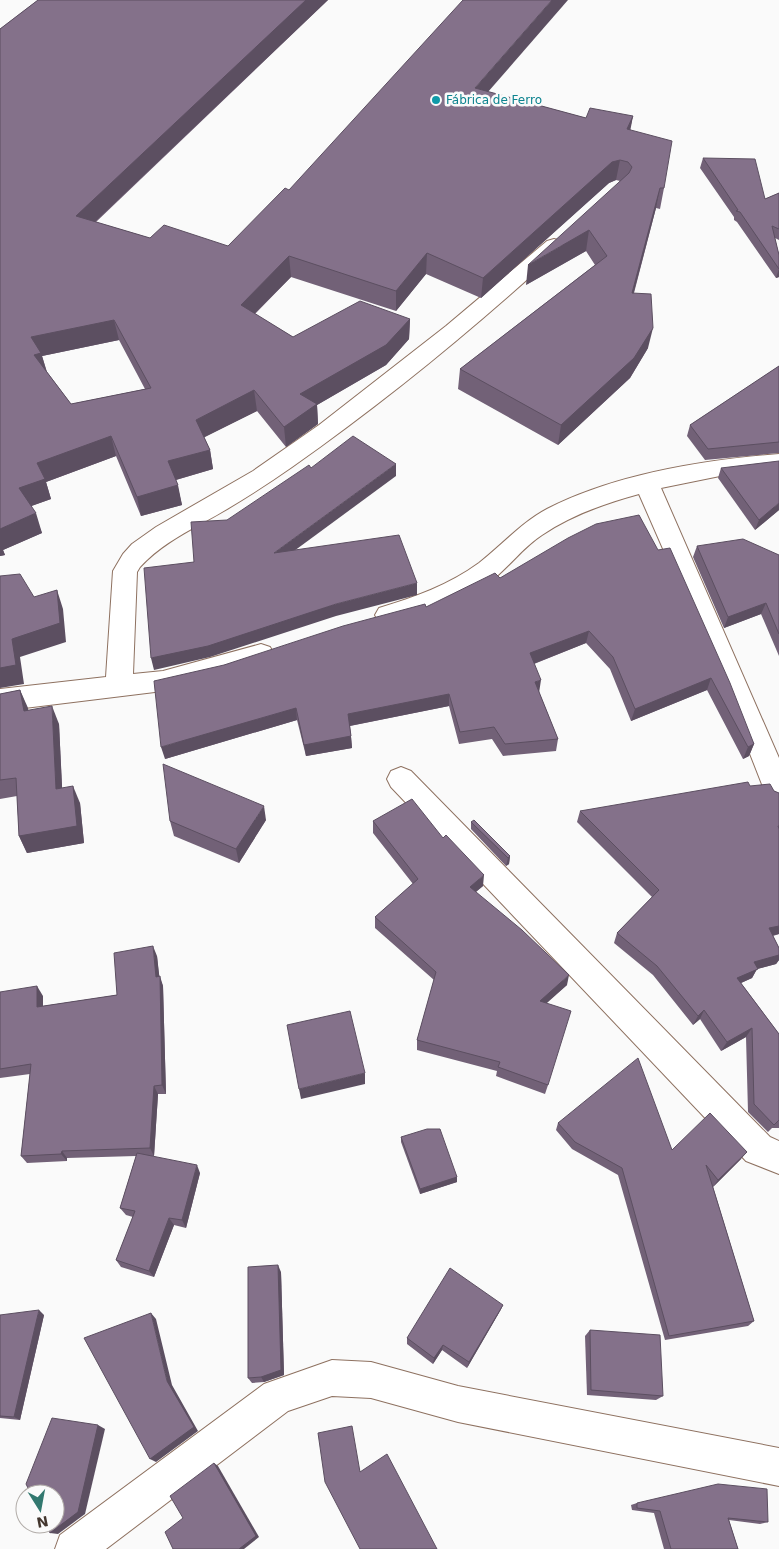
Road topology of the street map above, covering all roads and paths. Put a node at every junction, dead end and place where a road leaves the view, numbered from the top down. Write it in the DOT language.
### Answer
graph roads {
  1 [pos="567,234"];
  2 [pos="779,462"];
  3 [pos="647,484"];
  4 [pos="362,622"];
  5 [pos="284,646"];
  6 [pos="119,688"];
  7 [pos="0,700"];
  8 [pos="401,779"];
  9 [pos="779,792"];
  10 [pos="779,1158"];
  11 [pos="779,1467"];
  12 [pos="74,1549"];
  1 -- 6 [label="street"];
  2 -- 3 [label="street"];
  3 -- 4 [label="street"];
  3 -- 9 [label="street"];
  5 -- 6 [label="street"];
  6 -- 7 [label="street"];
  8 -- 10 [label="street"];
  11 -- 12 [label="street"];
}
